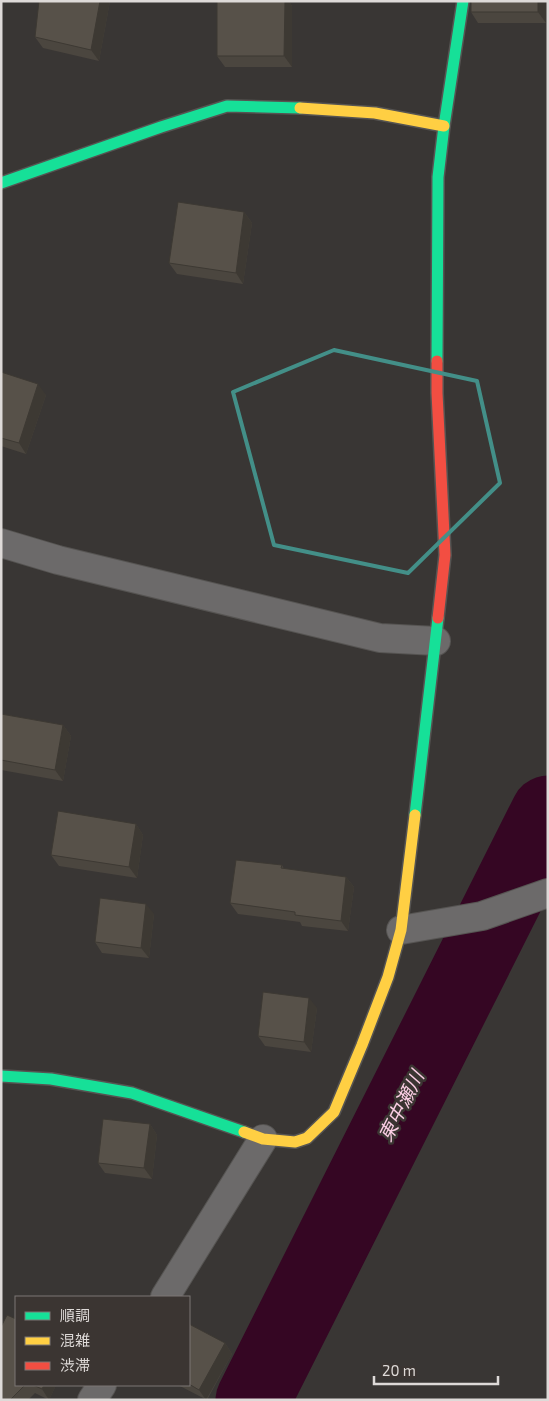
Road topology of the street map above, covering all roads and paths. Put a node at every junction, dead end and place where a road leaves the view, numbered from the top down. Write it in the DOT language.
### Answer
graph roads {
  1 [pos="463,1"];
  2 [pos="444,126"];
  3 [pos="1,183"];
  4 [pos="1,544"];
  5 [pos="436,641"];
  6 [pos="548,893"];
  7 [pos="401,930"];
  8 [pos="1,1076"];
  9 [pos="264,1138"];
  10 [pos="166,1296"];
  11 [pos="101,1386"];
  12 [pos="92,1400"];
  1 -- 2 [label="street"];
  2 -- 3 [label="street"];
  2 -- 5 [label="street"];
  4 -- 5 [label="street"];
  5 -- 7 [label="street"];
  6 -- 7 [label="street"];
  7 -- 9 [label="street"];
  8 -- 9 [label="street"];
  9 -- 10 [label="street"];
  11 -- 12 [label="street"];
}
